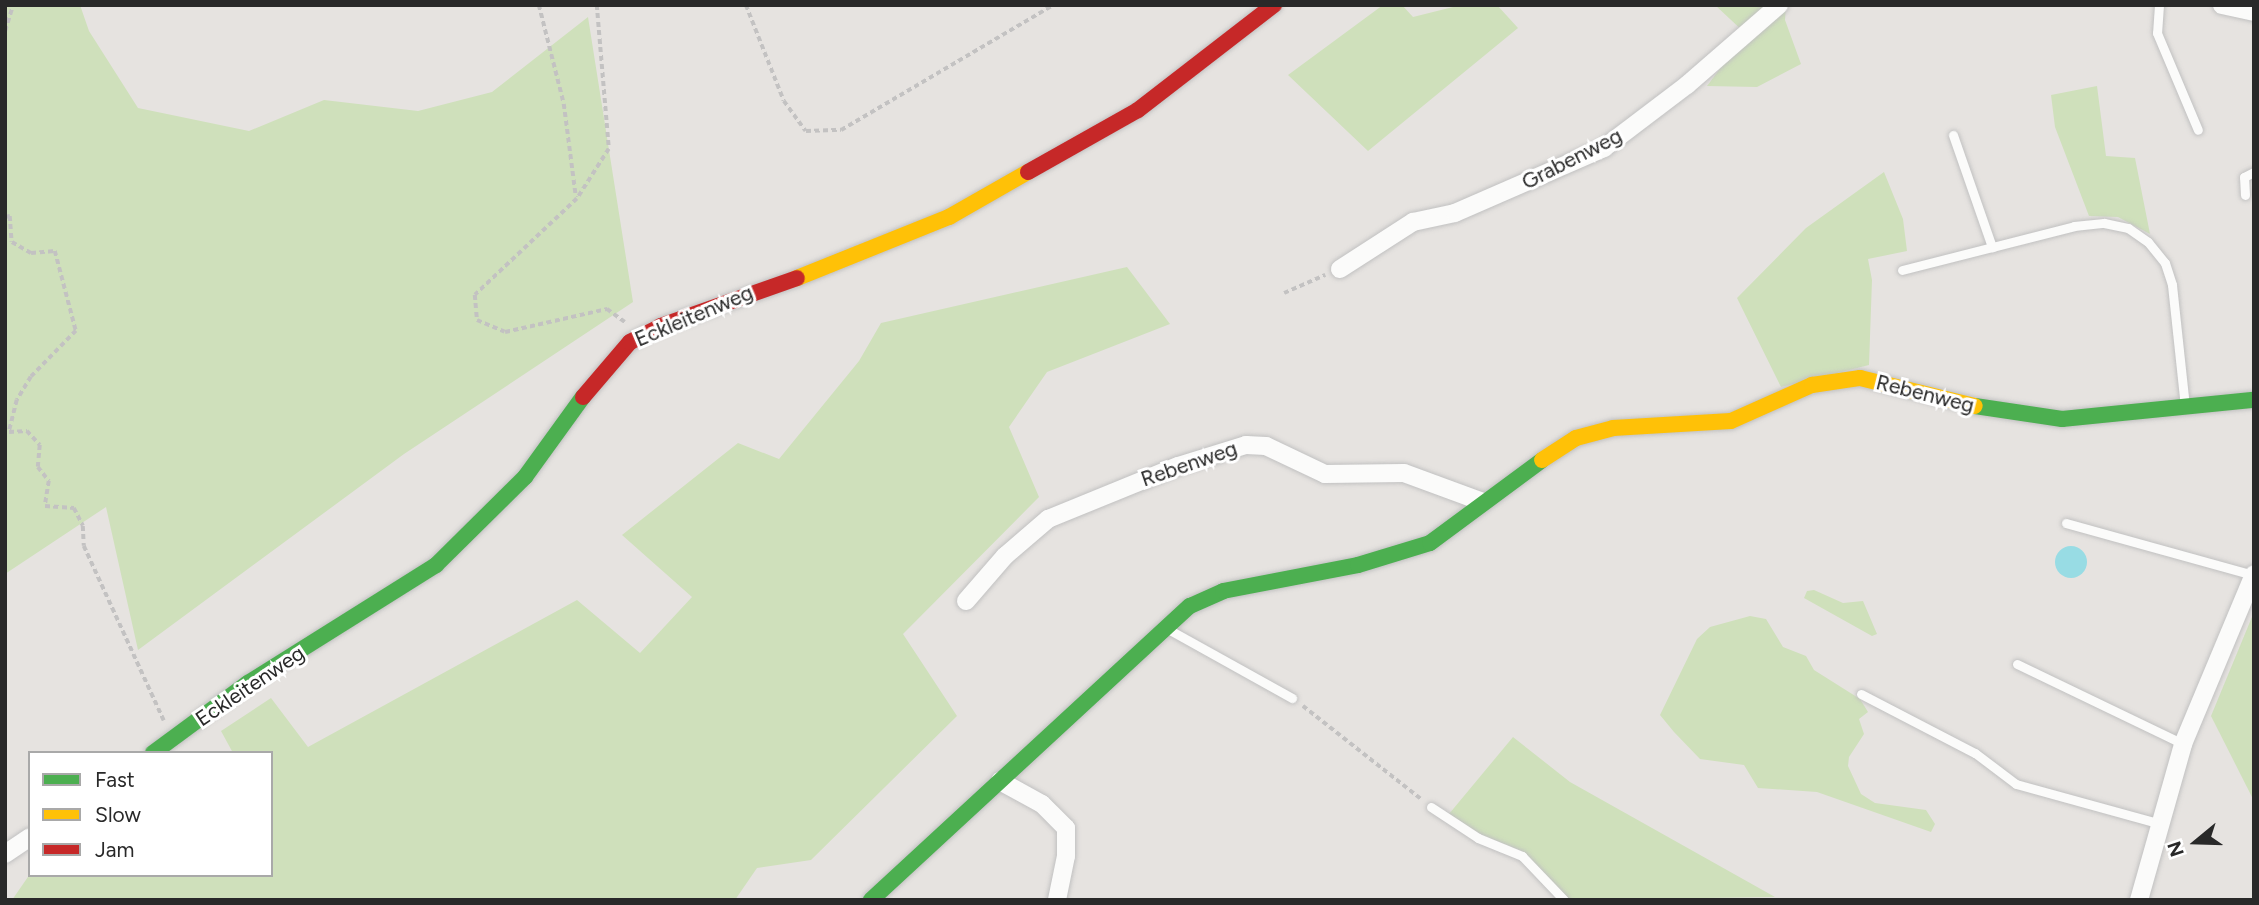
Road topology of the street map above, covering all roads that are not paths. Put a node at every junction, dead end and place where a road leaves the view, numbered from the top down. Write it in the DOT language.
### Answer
graph roads {
  1 [pos="1275,5"];
  2 [pos="1779,5"];
  3 [pos="2159,5"];
  4 [pos="2222,5"];
  5 [pos="2254,12"];
  6 [pos="2198,130"];
  7 [pos="1953,135"];
  8 [pos="2254,172"];
  9 [pos="2245,195"];
  10 [pos="1992,247"];
  11 [pos="1340,269"];
  12 [pos="1902,270"];
  13 [pos="2254,400"];
  14 [pos="2185,408"];
  15 [pos="1483,502"];
  16 [pos="2066,523"];
  17 [pos="2253,574"];
  18 [pos="966,601"];
  19 [pos="1163,626"];
  20 [pos="2017,664"];
  21 [pos="1861,694"];
  22 [pos="1292,698"];
  23 [pos="2183,744"];
  24 [pos="156,751"];
  25 [pos="1000,781"];
  26 [pos="1431,807"];
  27 [pos="2161,824"];
  28 [pos="28,838"];
  29 [pos="5,853"];
  30 [pos="872,900"];
  31 [pos="1056,900"];
  32 [pos="1564,900"];
  33 [pos="2139,900"];
  1 -- 24 [label="street, Eckleitenweg"];
  2 -- 11 [label="street, Grabenweg"];
  3 -- 6 [label="lane"];
  4 -- 5 [label="street"];
  7 -- 10 [label="lane"];
  8 -- 9 [label="lane"];
  10 -- 12 [label="lane"];
  10 -- 14 [label="lane"];
  13 -- 14 [label="street, Rebenweg"];
  14 -- 15 [label="street, Rebenweg"];
  15 -- 18 [label="street, Rebenweg"];
  15 -- 19 [label="street, Rebenweg"];
  16 -- 17 [label="lane"];
  17 -- 23 [label="street"];
  19 -- 22 [label="lane"];
  19 -- 25 [label="street, Rebenweg"];
  20 -- 23 [label="lane"];
  21 -- 27 [label="lane"];
  23 -- 27 [label="street"];
  25 -- 30 [label="street, Rebenweg"];
  25 -- 31 [label="street"];
  26 -- 32 [label="lane"];
  27 -- 33 [label="street"];
  28 -- 29 [label="street"];
}
